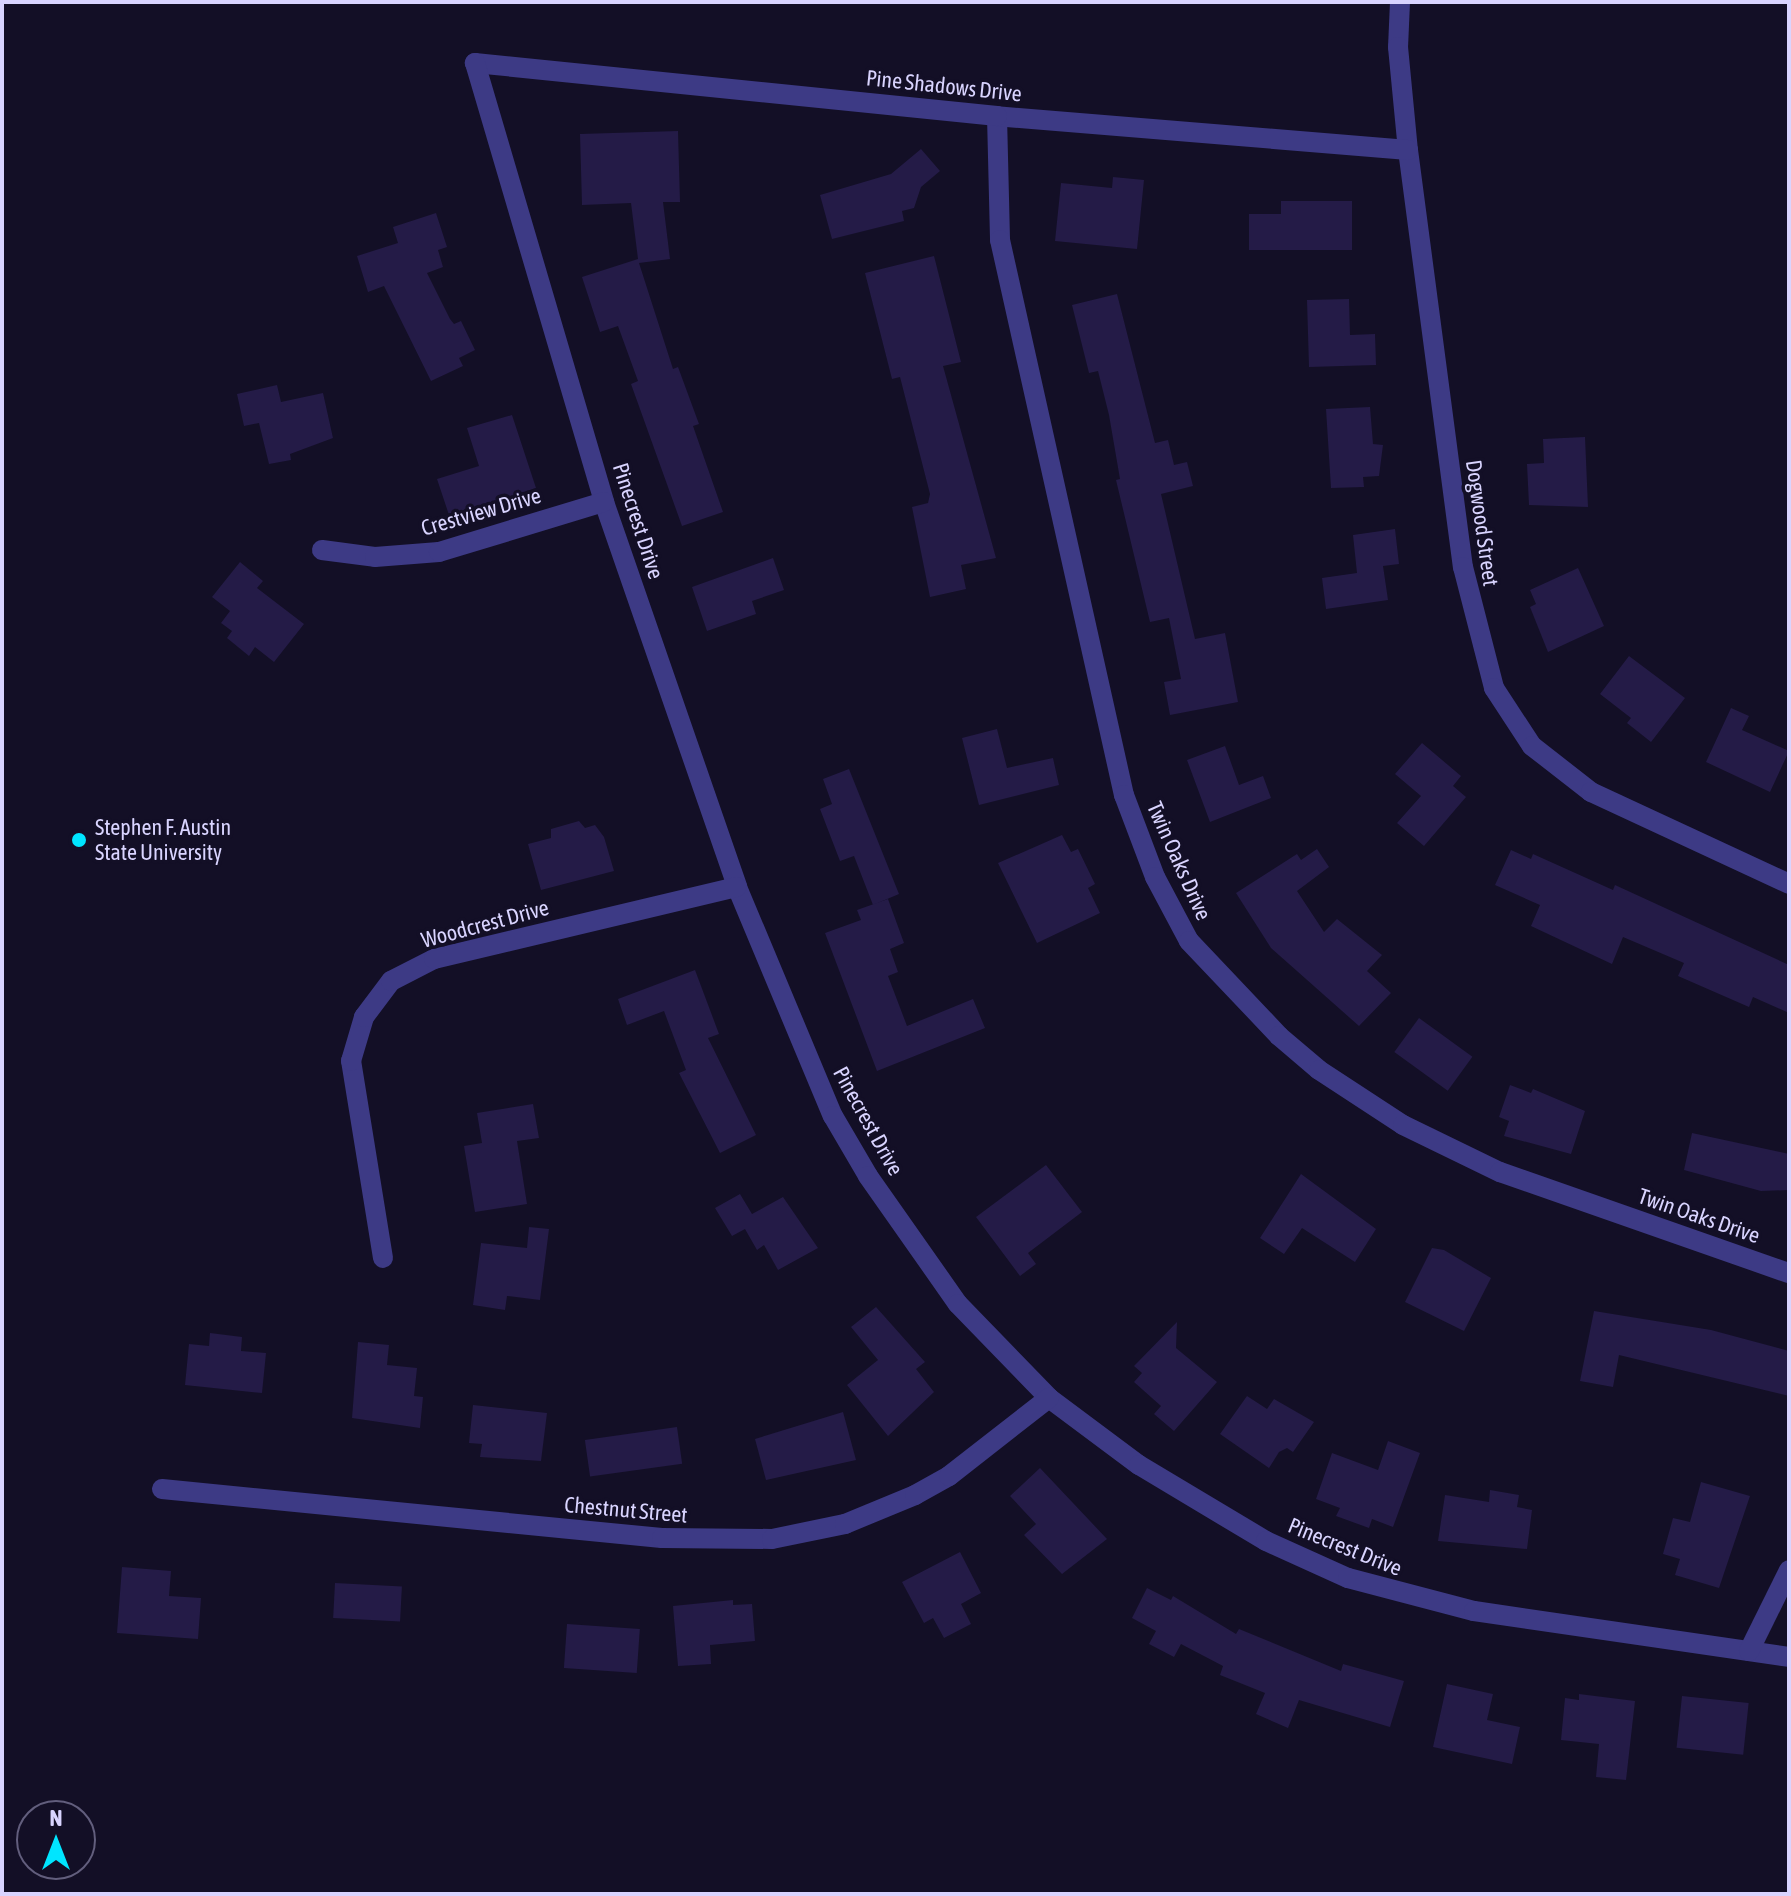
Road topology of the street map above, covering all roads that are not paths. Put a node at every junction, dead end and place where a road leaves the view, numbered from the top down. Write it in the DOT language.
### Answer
graph roads {
  1 [pos="1400,2"];
  2 [pos="475,63"];
  3 [pos="997,116"];
  4 [pos="1408,150"];
  5 [pos="604,502"];
  6 [pos="322,550"];
  7 [pos="1789,884"];
  8 [pos="737,887"];
  9 [pos="383,1258"];
  10 [pos="1789,1273"];
  11 [pos="1049,1398"];
  12 [pos="162,1489"];
  13 [pos="1789,1570"];
  14 [pos="1749,1651"];
  15 [pos="1789,1657"];
  1 -- 4 [label="street, Dogwood Street"];
  2 -- 3 [label="street, Pine Shadows Drive"];
  2 -- 5 [label="street, Pinecrest Drive"];
  3 -- 4 [label="street, Pine Shadows Drive"];
  3 -- 10 [label="street, Twin Oaks Drive"];
  4 -- 7 [label="street, Dogwood Street"];
  5 -- 6 [label="street, Crestview Drive"];
  5 -- 8 [label="street, Pinecrest Drive"];
  8 -- 9 [label="street, Woodcrest Drive"];
  8 -- 11 [label="street, Pinecrest Drive"];
  11 -- 12 [label="street, Chestnut Street"];
  11 -- 14 [label="street, Pinecrest Drive"];
  13 -- 14 [label="street"];
  14 -- 15 [label="street, Pinecrest Drive"];
}
